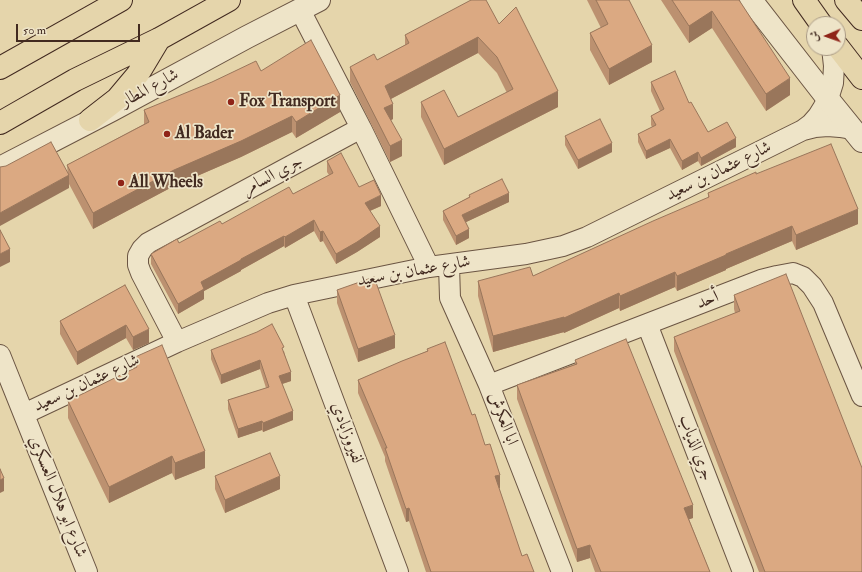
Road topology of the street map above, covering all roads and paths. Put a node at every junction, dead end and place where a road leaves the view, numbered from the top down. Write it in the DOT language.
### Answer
graph roads {
  1 [pos="121,0"];
  2 [pos="229,0"];
  3 [pos="319,0"];
  4 [pos="751,0"];
  5 [pos="804,0"];
  6 [pos="846,0"];
  7 [pos="300,10"];
  8 [pos="815,16"];
  9 [pos="862,19"];
  10 [pos="159,39"];
  11 [pos="833,56"];
  12 [pos="845,56"];
  13 [pos="0,68"];
  14 [pos="862,78"];
  15 [pos="828,99"];
  16 [pos="90,120"];
  17 [pos="0,123"];
  18 [pos="361,128"];
  19 [pos="803,130"];
  20 [pos="857,135"];
  21 [pos="0,168"];
  22 [pos="449,265"];
  23 [pos="429,267"];
  24 [pos="294,295"];
  25 [pos="647,324"];
  26 [pos="177,342"];
  27 [pos="1,361"];
  28 [pos="489,385"];
  29 [pos="862,396"];
  30 [pos="24,414"];
  31 [pos="86,572"];
  32 [pos="398,572"];
  33 [pos="562,572"];
  34 [pos="743,572"];
  1 -- 13 [label="main road"];
  2 -- 10 [label="main road"];
  3 -- 7 [label="street, شارع المطار"];
  4 -- 15 [label="street"];
  5 -- 8 [label="main road"];
  6 -- 9 [label="main road"];
  7 -- 16 [label="street, شارع المطار"];
  7 -- 18 [label="street"];
  10 -- 16 [label="main road"];
  10 -- 17 [label="main road"];
  11 -- 15 [label="street, شارع عثمان بن سعيد"];
  12 -- 14 [label="main road"];
  15 -- 19 [label="street, شارع عثمان بن سعيد"];
  15 -- 20 [label="street"];
  16 -- 21 [label="street, شارع المطار"];
  18 -- 23 [label="street"];
  18 -- 26 [label="street, جري السامر"];
  19 -- 20 [label="street, شارع عثمان بن سعيد"];
  19 -- 22 [label="street, شارع عثمان بن سعيد"];
  22 -- 23 [label="street, شارع عثمان بن سعيد"];
  22 -- 28 [label="street, ابا العكرش"];
  23 -- 24 [label="street, شارع عثمان بن سعيد"];
  24 -- 26 [label="street, شارع عثمان بن سعيد"];
  24 -- 32 [label="street, لفيروزابادي"];
  25 -- 28 [label="street, أحد"];
  25 -- 29 [label="street, أحد"];
  25 -- 34 [label="street, جري الذياب"];
  26 -- 30 [label="street, شارع عثمان بن سعيد"];
  27 -- 30 [label="street, شارع ابو هلال العسكري"];
  28 -- 33 [label="street, ابا العكرش"];
  30 -- 31 [label="street, شارع ابو هلال العسكري"];
}
